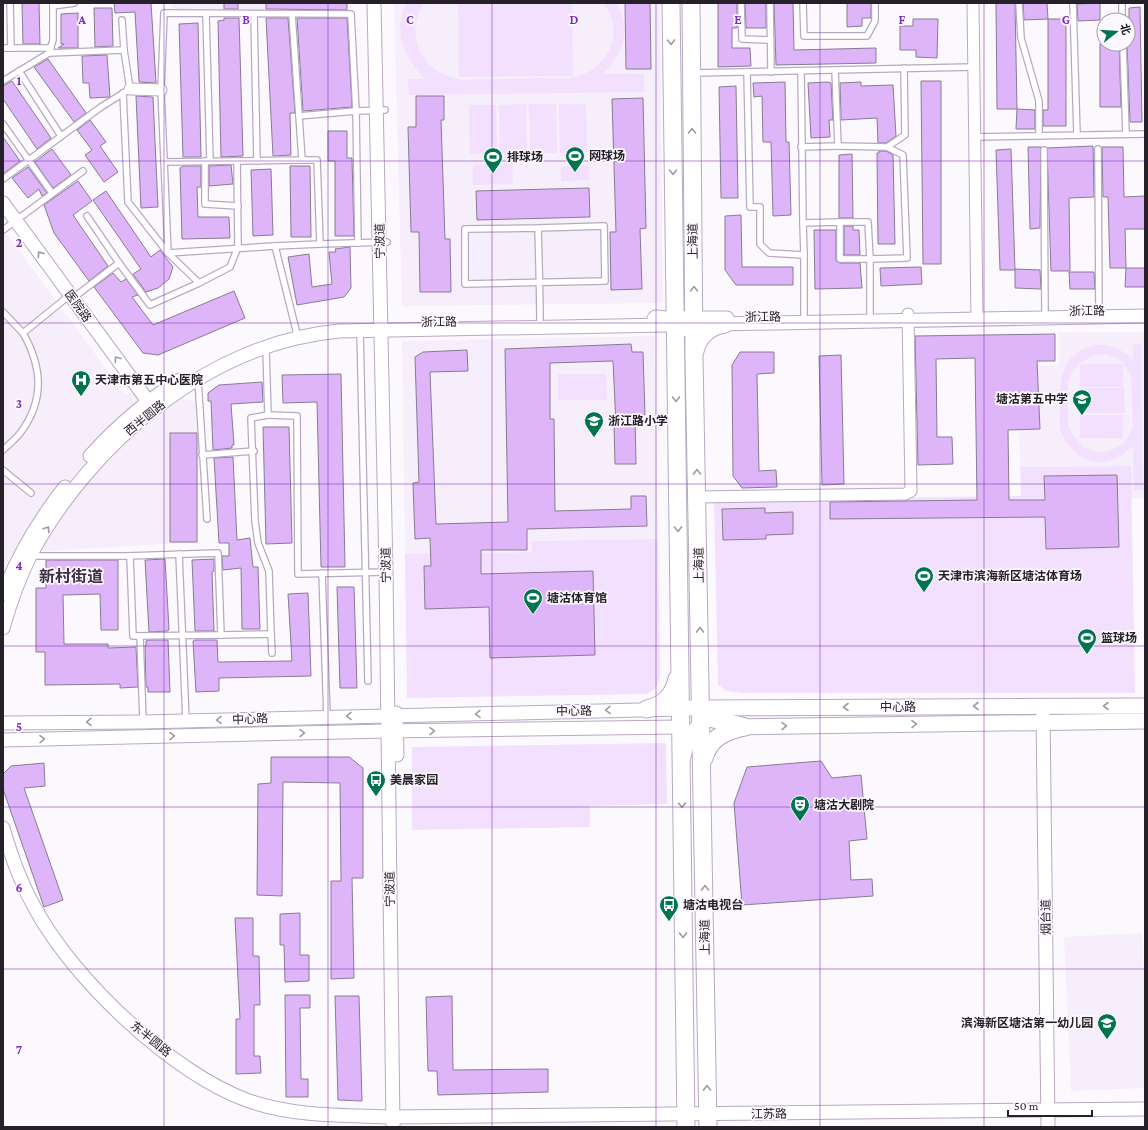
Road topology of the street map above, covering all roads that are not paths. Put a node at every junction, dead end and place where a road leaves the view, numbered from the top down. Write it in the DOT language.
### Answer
graph roads {
  1 [pos="10,3"];
  2 [pos="74,3"];
  3 [pos="374,3"];
  4 [pos="383,3"];
  5 [pos="671,3"];
  6 [pos="691,3"];
  7 [pos="741,3"];
  8 [pos="770,3"];
  9 [pos="803,3"];
  10 [pos="875,3"];
  11 [pos="973,3"];
  12 [pos="1019,3"];
  13 [pos="1073,3"];
  14 [pos="52,5"];
  15 [pos="206,14"];
  16 [pos="254,14"];
  17 [pos="292,14"];
  18 [pos="122,20"];
  19 [pos="771,40"];
  20 [pos="3,48"];
  21 [pos="12,48"];
  22 [pos="50,50"];
  23 [pos="124,50"];
  24 [pos="1123,52"];
  25 [pos="973,67"];
  26 [pos="904,68"];
  27 [pos="835,70"];
  28 [pos="19,71"];
  29 [pos="800,71"];
  30 [pos="747,72"];
  31 [pos="771,72"];
  32 [pos="691,73"];
  33 [pos="3,81"];
  34 [pos="161,90"];
  35 [pos="126,91"];
  36 [pos="381,110"];
  37 [pos="356,111"];
  38 [pos="299,116"];
  39 [pos="3,124"];
  40 [pos="1126,134"];
  41 [pos="1145,134"];
  42 [pos="1077,135"];
  43 [pos="61,136"];
  44 [pos="1039,136"];
  45 [pos="973,137"];
  46 [pos="838,146"];
  47 [pos="801,147"];
  48 [pos="887,147"];
  49 [pos="1098,149"];
  50 [pos="1044,150"];
  51 [pos="257,160"];
  52 [pos="302,160"];
  53 [pos="28,161"];
  54 [pos="208,161"];
  55 [pos="237,161"];
  56 [pos="164,162"];
  57 [pos="83,171"];
  58 [pos="3,179"];
  59 [pos="52,193"];
  60 [pos="3,203"];
  61 [pos="238,206"];
  62 [pos="87,216"];
  63 [pos="16,220"];
  64 [pos="840,222"];
  65 [pos="803,223"];
  66 [pos="538,228"];
  67 [pos="3,230"];
  68 [pos="383,242"];
  69 [pos="358,243"];
  70 [pos="320,244"];
  71 [pos="275,246"];
  72 [pos="238,247"];
  73 [pos="168,253"];
  74 [pos="804,255"];
  75 [pos="870,259"];
  76 [pos="119,263"];
  77 [pos="539,281"];
  78 [pos="199,283"];
  79 [pos="71,297"];
  80 [pos="675,301"];
  81 [pos="1145,309"];
  82 [pos="3,312"];
  83 [pos="1099,313"];
  84 [pos="1045,314"];
  85 [pos="977,316"];
  86 [pos="1145,316"];
  87 [pos="870,317"];
  88 [pos="908,317"];
  89 [pos="656,319"];
  90 [pos="804,319"];
  91 [pos="725,321"];
  92 [pos="540,324"];
  93 [pos="686,325"];
  94 [pos="385,327"];
  95 [pos="360,330"];
  96 [pos="23,333"];
  97 [pos="297,335"];
  98 [pos="266,348"];
  99 [pos="694,356"];
  100 [pos="198,380"];
  101 [pos="151,405"];
  102 [pos="268,415"];
  103 [pos="3,450"];
  104 [pos="254,451"];
  105 [pos="202,455"];
  106 [pos="3,470"];
  107 [pos="31,492"];
  108 [pos="697,497"];
  109 [pos="207,520"];
  110 [pos="179,554"];
  111 [pos="30,556"];
  112 [pos="130,556"];
  113 [pos="366,572"];
  114 [pos="386,572"];
  115 [pos="322,573"];
  116 [pos="6,596"];
  117 [pos="3,628"];
  118 [pos="271,634"];
  119 [pos="221,635"];
  120 [pos="140,636"];
  121 [pos="182,636"];
  122 [pos="272,653"];
  123 [pos="679,669"];
  124 [pos="701,669"];
  125 [pos="368,681"];
  126 [pos="1043,706"];
  127 [pos="1145,706"];
  128 [pos="744,708"];
  129 [pos="647,709"];
  130 [pos="327,716"];
  131 [pos="392,716"];
  132 [pos="697,718"];
  133 [pos="186,721"];
  134 [pos="1145,721"];
  135 [pos="143,722"];
  136 [pos="1043,722"];
  137 [pos="3,723"];
  138 [pos="745,727"];
  139 [pos="392,731"];
  140 [pos="3,740"];
  141 [pos="703,764"];
  142 [pos="3,828"];
  143 [pos="3,851"];
  144 [pos="1145,1109"];
  145 [pos="1145,1116"];
  146 [pos="1048,1118"];
  147 [pos="686,1121"];
  148 [pos="708,1121"];
  149 [pos="396,1122"];
  1 -- 21 [label="lane"];
  2 -- 14 [label="lane"];
  3 -- 36 [label="street, 宁波道"];
  4 -- 36 [label="street, 宁波道"];
  5 -- 80 [label="main road, 上海道, one-way"];
  6 -- 32 [label="main road, 上海道"];
  7 -- 19 [label="lane"];
  8 -- 19 [label="lane"];
  9 -- 10 [label="lane"];
  11 -- 25 [label="street"];
  12 -- 44 [label="lane"];
  13 -- 42 [label="lane"];
  14 -- 22 [label="lane"];
  15 -- 16 [label="lane"];
  15 -- 34 [label="lane"];
  15 -- 54 [label="lane"];
  16 -- 17 [label="lane"];
  16 -- 51 [label="lane"];
  17 -- 37 [label="lane"];
  17 -- 38 [label="lane"];
  18 -- 23 [label="lane"];
  19 -- 31 [label="lane"];
  20 -- 21 [label="lane"];
  21 -- 22 [label="lane"];
  22 -- 23 [label="lane"];
  22 -- 28 [label="lane"];
  23 -- 35 [label="lane"];
  24 -- 40 [label="lane"];
  25 -- 26 [label="lane"];
  25 -- 45 [label="street"];
  26 -- 27 [label="lane"];
  26 -- 48 [label="lane"];
  27 -- 29 [label="lane"];
  27 -- 46 [label="lane"];
  28 -- 33 [label="lane"];
  28 -- 43 [label="lane"];
  29 -- 31 [label="lane"];
  29 -- 47 [label="lane"];
  30 -- 31 [label="lane"];
  30 -- 32 [label="lane"];
  30 -- 74 [label="lane"];
  93 -- 32 [label="main road, 上海道, one-way"];
  34 -- 35 [label="street"];
  34 -- 56 [label="lane"];
  35 -- 43 [label="lane"];
  35 -- 73 [label="lane"];
  36 -- 37 [label="lane"];
  36 -- 68 [label="street, 宁波道"];
  37 -- 38 [label="lane"];
  37 -- 69 [label="lane"];
  38 -- 52 [label="lane"];
  39 -- 53 [label="lane"];
  40 -- 41 [label="lane"];
  40 -- 42 [label="lane"];
  42 -- 44 [label="lane"];
  43 -- 53 [label="lane"];
  44 -- 45 [label="lane"];
  45 -- 85 [label="street"];
  46 -- 47 [label="lane"];
  46 -- 48 [label="lane"];
  47 -- 65 [label="lane"];
  48 -- 75 [label="lane"];
  49 -- 83 [label="lane"];
  50 -- 84 [label="lane"];
  51 -- 52 [label="lane"];
  51 -- 55 [label="lane"];
  52 -- 70 [label="lane"];
  53 -- 58 [label="lane"];
  53 -- 59 [label="lane"];
  54 -- 55 [label="lane"];
  54 -- 56 [label="lane"];
  54 -- 61 [label="lane"];
  55 -- 61 [label="lane"];
  56 -- 73 [label="lane"];
  57 -- 59 [label="lane"];
  59 -- 63 [label="lane"];
  60 -- 63 [label="street, 医院路"];
  61 -- 72 [label="lane"];
  62 -- 76 [label="lane"];
  63 -- 67 [label="lane"];
  79 -- 63 [label="street, 医院路, one-way"];
  64 -- 65 [label="lane"];
  64 -- 75 [label="lane"];
  64 -- 75 [label="lane"];
  65 -- 74 [label="lane"];
  66 -- 77 [label="lane"];
  66 -- 77 [label="lane"];
  66 -- 77 [label="lane"];
  68 -- 69 [label="lane"];
  68 -- 94 [label="street, 宁波道"];
  69 -- 70 [label="lane"];
  70 -- 71 [label="lane"];
  71 -- 72 [label="lane"];
  71 -- 97 [label="lane"];
  72 -- 73 [label="lane"];
  72 -- 78 [label="lane"];
  73 -- 78 [label="lane"];
  74 -- 90 [label="lane"];
  75 -- 87 [label="lane"];
  76 -- 78 [label="lane"];
  76 -- 79 [label="lane"];
  77 -- 92 [label="lane"];
  79 -- 96 [label="lane"];
  101 -- 79 [label="street, 医院路, one-way"];
  80 -- 89 [label="main road"];
  80 -- 93 [label="main road, 上海道"];
  81 -- 83 [label="street, 浙江路"];
  82 -- 96 [label="lane"];
  83 -- 84 [label="street, 浙江路"];
  83 -- 86 [label="street, 浙江路"];
  84 -- 85 [label="street, 浙江路"];
  85 -- 88 [label="street, 浙江路"];
  87 -- 88 [label="street, 浙江路"];
  87 -- 90 [label="street, 浙江路"];
  88 -- 108 [label="street"];
  89 -- 92 [label="street, 浙江路"];
  89 -- 93 [label="main road"];
  90 -- 91 [label="street, 浙江路"];
  91 -- 93 [label="street, 浙江路"];
  91 -- 99 [label="main road"];
  92 -- 93 [label="street, 浙江路"];
  92 -- 94 [label="street, 浙江路"];
  93 -- 99 [label="main road, 上海道"];
  93 -- 123 [label="main road, 上海道, one-way"];
  94 -- 95 [label="street, 西半圆路"];
  94 -- 97 [label="street, 西半圆路"];
  94 -- 114 [label="street, 宁波道"];
  94 -- 131 [label="street, 宁波道"];
  95 -- 97 [label="street, 西半圆路"];
  95 -- 113 [label="lane"];
  96 -- 103 [label="lane"];
  97 -- 98 [label="street, 西半圆路"];
  97 -- 101 [label="street, 西半圆路"];
  98 -- 100 [label="street, 西半圆路"];
  98 -- 102 [label="lane"];
  108 -- 99 [label="main road, 上海道, one-way"];
  100 -- 101 [label="street, 西半圆路"];
  100 -- 105 [label="lane"];
  111 -- 101 [label="street, 西半圆路, one-way"];
  101 -- 116 [label="street, 西半圆路"];
  102 -- 104 [label="lane"];
  102 -- 115 [label="lane"];
  104 -- 105 [label="lane"];
  104 -- 118 [label="lane"];
  105 -- 109 [label="lane"];
  106 -- 107 [label="lane"];
  124 -- 108 [label="main road, 上海道, one-way"];
  110 -- 112 [label="lane"];
  110 -- 119 [label="lane"];
  110 -- 121 [label="lane"];
  111 -- 112 [label="lane"];
  111 -- 116 [label="street, 西半圆路"];
  112 -- 120 [label="lane"];
  113 -- 114 [label="lane"];
  113 -- 115 [label="lane"];
  113 -- 125 [label="lane"];
  114 -- 131 [label="street, 宁波道"];
  115 -- 130 [label="lane"];
  116 -- 117 [label="street, 西半圆路"];
  118 -- 119 [label="lane"];
  118 -- 122 [label="lane"];
  119 -- 121 [label="lane"];
  120 -- 121 [label="lane"];
  120 -- 135 [label="lane"];
  121 -- 133 [label="lane"];
  123 -- 129 [label="main road"];
  123 -- 132 [label="main road, 上海道"];
  124 -- 128 [label="main road"];
  124 -- 132 [label="main road, 上海道"];
  127 -- 126 [label="main road, 中心路, one-way"];
  126 -- 128 [label="main road, 中心路, one-way"];
  126 -- 136 [label="street, 烟台道"];
  128 -- 132 [label="main road, 中心路"];
  129 -- 131 [label="street, 中心路, one-way"];
  129 -- 132 [label="street, 中心路"];
  131 -- 130 [label="street, 中心路, one-way"];
  130 -- 133 [label="street, 中心路, one-way"];
  131 -- 139 [label="street, 宁波道"];
  132 -- 138 [label="main road"];
  139 -- 132 [label="street, 中心路, one-way"];
  132 -- 141 [label="main road, 上海道"];
  132 -- 147 [label="main road, 上海道, one-way"];
  133 -- 135 [label="street, 中心路"];
  134 -- 136 [label="main road, 中心路"];
  135 -- 137 [label="street, 中心路, one-way"];
  138 -- 136 [label="main road, 中心路, one-way"];
  136 -- 146 [label="street, 烟台道"];
  138 -- 141 [label="main road"];
  140 -- 139 [label="street, 中心路, one-way"];
  139 -- 149 [label="street, 宁波道"];
  148 -- 141 [label="main road, 上海道, one-way"];
  142 -- 149 [label="street, 东半圆路"];
  143 -- 149 [label="street, 东半圆路"];
  144 -- 146 [label="street, 江苏路"];
  145 -- 146 [label="street, 江苏路"];
  146 -- 148 [label="street, 江苏路"];
  147 -- 148 [label="street, 江苏路"];
  147 -- 149 [label="street, 江苏路"];
}
